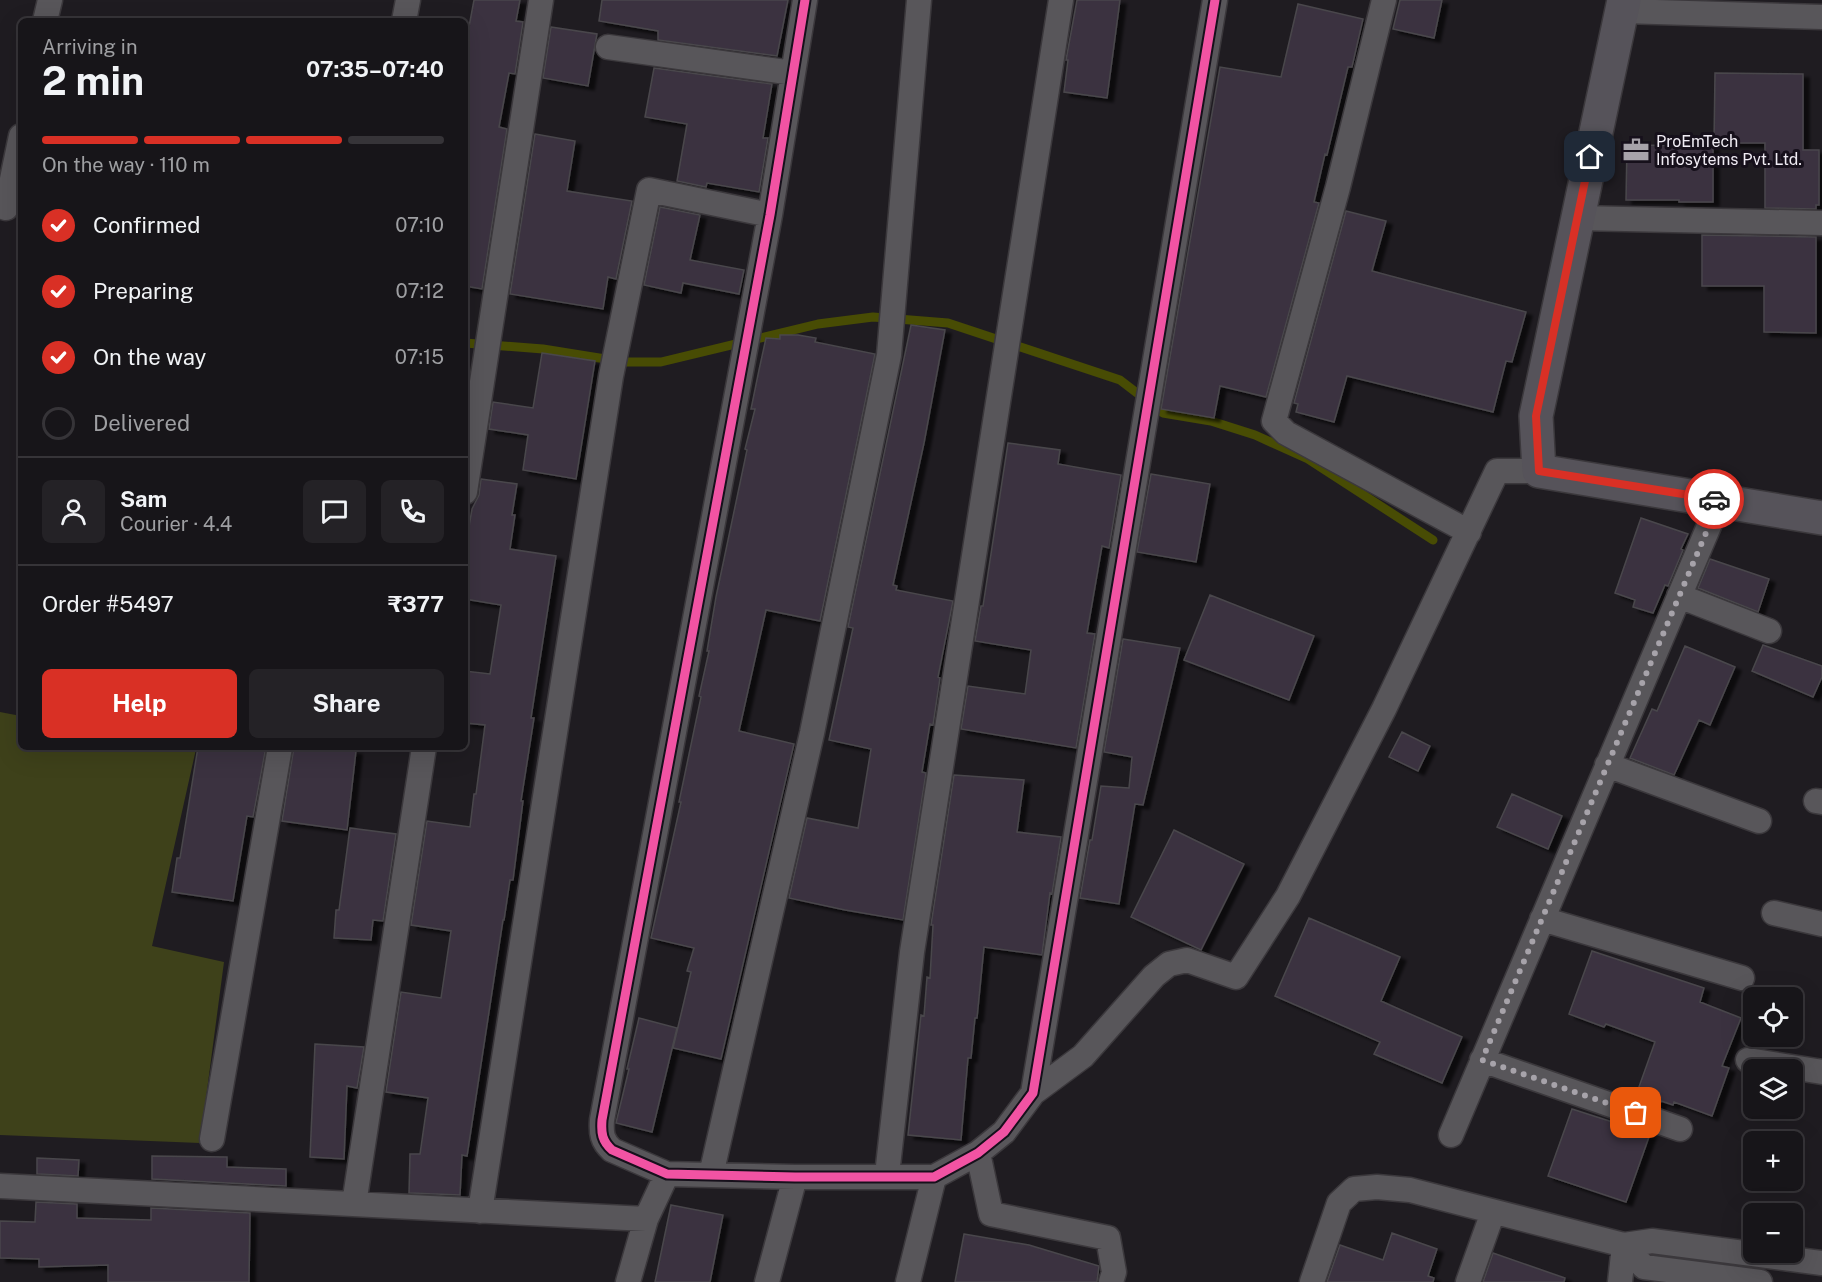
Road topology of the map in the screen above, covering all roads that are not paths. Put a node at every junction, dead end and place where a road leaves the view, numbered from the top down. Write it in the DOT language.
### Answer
graph roads {
  1 [pos="50,0"];
  2 [pos="408,0"];
  3 [pos="541,0"];
  4 [pos="805,0"];
  5 [pos="919,0"];
  6 [pos="1061,0"];
  7 [pos="1215,0"];
  8 [pos="1384,0"];
  9 [pos="1624,5"];
  10 [pos="1822,16"];
  11 [pos="46,18"];
  12 [pos="405,18"];
  13 [pos="608,47"];
  14 [pos="793,73"];
  15 [pos="18,150"];
  16 [pos="0,207"];
  17 [pos="770,215"];
  18 [pos="1577,218"];
  19 [pos="1822,223"];
  20 [pos="1539,471"];
  21 [pos="468,473"];
  22 [pos="1720,500"];
  23 [pos="1822,518"];
  24 [pos="1469,532"];
  25 [pos="1679,596"];
  26 [pos="1769,631"];
  27 [pos="279,750"];
  28 [pos="424,750"];
  29 [pos="1607,765"];
  30 [pos="1759,821"];
  31 [pos="1774,913"];
  32 [pos="1542,919"];
  33 [pos="1822,924"];
  34 [pos="1742,978"];
  35 [pos="1482,1060"];
  36 [pos="1803,1069"];
  37 [pos="1822,1072"];
  38 [pos="1033,1093"];
  39 [pos="1680,1129"];
  40 [pos="1451,1135"];
  41 [pos="212,1139"];
  42 [pos="978,1153"];
  43 [pos="667,1174"];
  44 [pos="711,1175"];
  45 [pos="887,1175"];
  46 [pos="795,1177"];
  47 [pos="934,1177"];
  48 [pos="0,1186"];
  49 [pos="354,1204"];
  50 [pos="480,1210"];
  51 [pos="1493,1212"];
  52 [pos="646,1219"];
  53 [pos="1624,1245"];
  54 [pos="1822,1263"];
  55 [pos="628,1282"];
  56 [pos="767,1282"];
  57 [pos="908,1282"];
  58 [pos="1111,1282"];
  59 [pos="1312,1282"];
  60 [pos="1468,1282"];
  61 [pos="1620,1282"];
  62 [pos="1760,1282"];
  1 -- 11 [label="street"];
  2 -- 12 [label="street"];
  3 -- 21 [label="street"];
  4 -- 14 [label="street"];
  5 -- 44 [label="street"];
  6 -- 45 [label="street"];
  7 -- 38 [label="street"];
  8 -- 24 [label="street"];
  9 -- 10 [label="street"];
  9 -- 18 [label="street"];
  13 -- 14 [label="street"];
  14 -- 17 [label="street"];
  15 -- 16 [label="street"];
  17 -- 43 [label="street"];
  17 -- 50 [label="street"];
  18 -- 19 [label="street"];
  18 -- 20 [label="street"];
  20 -- 22 [label="street"];
  20 -- 24 [label="street"];
  22 -- 23 [label="street"];
  22 -- 25 [label="street"];
  24 -- 38 [label="street"];
  25 -- 26 [label="street"];
  25 -- 29 [label="street"];
  27 -- 41 [label="street"];
  28 -- 49 [label="street"];
  29 -- 30 [label="street"];
  29 -- 32 [label="street"];
  31 -- 33 [label="street"];
  32 -- 34 [label="street"];
  32 -- 35 [label="street"];
  35 -- 39 [label="street"];
  35 -- 40 [label="street"];
  36 -- 37 [label="street"];
  38 -- 42 [label="street"];
  42 -- 47 [label="street"];
  42 -- 58 [label="street"];
  43 -- 44 [label="street"];
  43 -- 52 [label="street"];
  44 -- 46 [label="street"];
  45 -- 46 [label="street"];
  45 -- 47 [label="street"];
  46 -- 56 [label="street"];
  47 -- 57 [label="street"];
  48 -- 49 [label="street"];
  49 -- 50 [label="street"];
  50 -- 52 [label="street"];
  51 -- 53 [label="street"];
  51 -- 59 [label="street"];
  51 -- 60 [label="street"];
  52 -- 55 [label="street"];
  53 -- 54 [label="street"];
  53 -- 61 [label="street"];
  53 -- 62 [label="street"];
}
